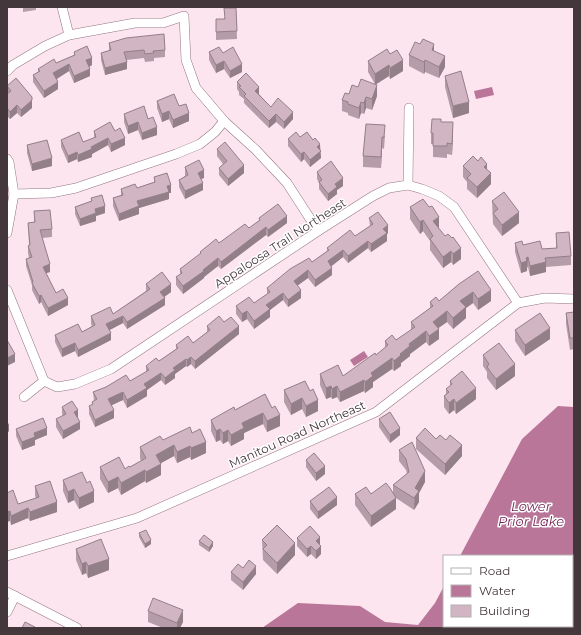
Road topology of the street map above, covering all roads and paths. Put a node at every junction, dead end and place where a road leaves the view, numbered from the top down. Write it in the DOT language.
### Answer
graph roads {
  1 [pos="62,7"];
  2 [pos="69,36"];
  3 [pos="7,71"];
  4 [pos="409,108"];
  5 [pos="224,121"];
  6 [pos="7,159"];
  7 [pos="408,185"];
  8 [pos="14,194"];
  9 [pos="318,231"];
  10 [pos="7,233"];
  11 [pos="7,290"];
  12 [pos="574,299"];
  13 [pos="518,304"];
  14 [pos="44,381"];
  15 [pos="24,397"];
  16 [pos="7,556"];
  17 [pos="11,594"];
  18 [pos="7,612"];
  19 [pos="77,628"];
  1 -- 2 [label="street"];
  2 -- 3 [label="street"];
  2 -- 5 [label="street"];
  4 -- 7 [label="street"];
  5 -- 8 [label="street"];
  5 -- 9 [label="street"];
  6 -- 8 [label="street"];
  7 -- 9 [label="street, Appaloosa Trail Northeast"];
  7 -- 13 [label="street, Appaloosa Trail Northeast"];
  8 -- 10 [label="street"];
  9 -- 14 [label="street, Appaloosa Trail Northeast"];
  11 -- 14 [label="street"];
  12 -- 13 [label="street, Manitou Road Northeast"];
  13 -- 16 [label="street, Manitou Road Northeast"];
  14 -- 15 [label="street"];
  17 -- 18 [label="street"];
  17 -- 19 [label="street"];
}
